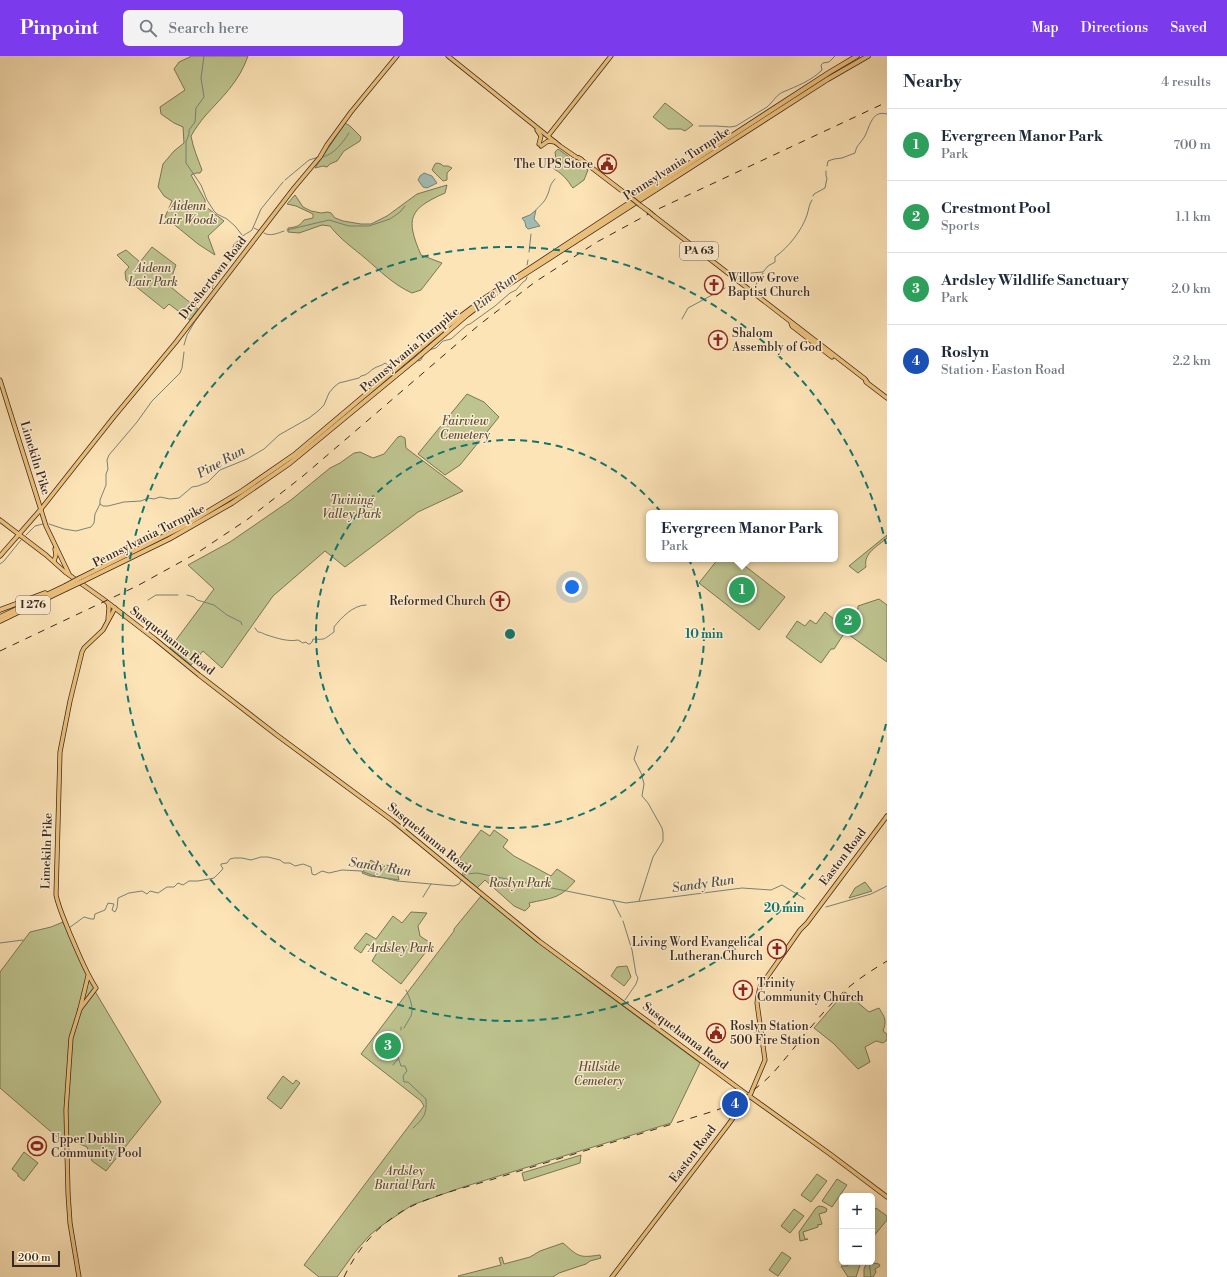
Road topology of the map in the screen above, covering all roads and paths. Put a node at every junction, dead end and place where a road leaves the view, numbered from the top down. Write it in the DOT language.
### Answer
graph roads {
  1 [pos="397,56"];
  2 [pos="448,56"];
  3 [pos="612,56"];
  4 [pos="857,56"];
  5 [pos="868,56"];
  6 [pos="526,118"];
  7 [pos="531,123"];
  8 [pos="548,135"];
  9 [pos="561,146"];
  10 [pos="581,160"];
  11 [pos="0,380"];
  12 [pos="887,398"];
  13 [pos="41,509"];
  14 [pos="0,520"];
  15 [pos="19,534"];
  16 [pos="52,541"];
  17 [pos="55,551"];
  18 [pos="0,556"];
  19 [pos="54,561"];
  20 [pos="63,563"];
  21 [pos="69,575"];
  22 [pos="82,580"];
  23 [pos="65,588"];
  24 [pos="107,602"];
  25 [pos="115,608"];
  26 [pos="0,610"];
  27 [pos="108,615"];
  28 [pos="0,617"];
  29 [pos="108,620"];
  30 [pos="0,621"];
  31 [pos="887,816"];
  32 [pos="88,976"];
  33 [pos="80,1009"];
  34 [pos="749,1096"];
  35 [pos="887,1197"];
  36 [pos="79,1277"];
  37 [pos="612,1277"];
  1 -- 13 [label="main road, Dreshertown Road"];
  2 -- 6 [label="main road, PA 63"];
  3 -- 8 [label="main road"];
  4 -- 22 [label="highway, Pennsylvania Turnpike / I 276"];
  5 -- 22 [label="highway, Pennsylvania Turnpike / I 276"];
  6 -- 7 [label="main road, PA 63"];
  6 -- 8 [label="main road, PA 63"];
  7 -- 8 [label="main road, PA 63"];
  7 -- 9 [label="main road"];
  8 -- 9 [label="main road, PA 63"];
  8 -- 10 [label="main road, PA 63"];
  9 -- 10 [label="main road, PA 63"];
  10 -- 12 [label="main road, PA 63, bridge"];
  11 -- 13 [label="main road, Limekiln Pike"];
  13 -- 15 [label="main road, Dreshertown Road"];
  13 -- 16 [label="main road, Limekiln Pike"];
  14 -- 15 [label="main road, Susquehanna Road"];
  15 -- 18 [label="main road, Dreshertown Road"];
  15 -- 19 [label="main road, Susquehanna Road"];
  16 -- 17 [label="main road"];
  16 -- 20 [label="main road"];
  17 -- 19 [label="main road"];
  17 -- 20 [label="main road"];
  19 -- 21 [label="main road, Susquehanna Road"];
  20 -- 21 [label="main road"];
  21 -- 24 [label="main road, Susquehanna Road"];
  22 -- 23 [label="highway, Pennsylvania Turnpike / I 276, bridge"];
  23 -- 26 [label="highway"];
  23 -- 28 [label="highway, Pennsylvania Turnpike / I 276"];
  23 -- 30 [label="highway, Pennsylvania Turnpike / I 276"];
  24 -- 25 [label="main road, Susquehanna Road"];
  24 -- 27 [label="main road"];
  25 -- 27 [label="main road"];
  25 -- 29 [label="main road, Limekiln Pike"];
  25 -- 34 [label="main road, Susquehanna Road"];
  27 -- 29 [label="main road"];
  29 -- 32 [label="main road, Limekiln Pike"];
  31 -- 34 [label="main road, Easton Road"];
  32 -- 33 [label="main road"];
  32 -- 33 [label="main road, Limekiln Pike"];
  33 -- 36 [label="main road"];
  34 -- 35 [label="main road, Susquehanna Road"];
  34 -- 37 [label="main road, Easton Road"];
}
